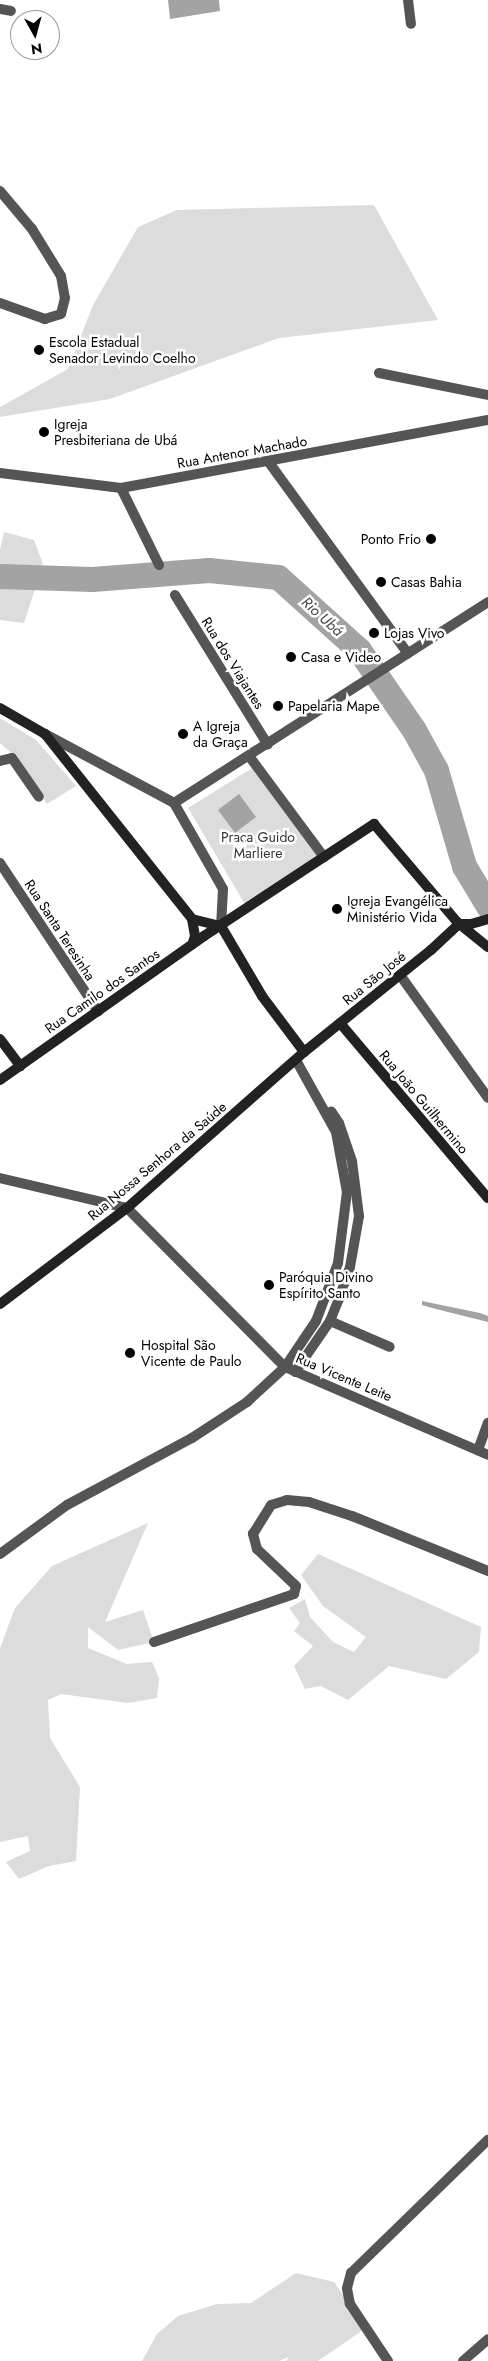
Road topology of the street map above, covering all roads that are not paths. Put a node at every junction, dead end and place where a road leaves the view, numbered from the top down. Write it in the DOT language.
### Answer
graph roads {
  1 [pos="410,1"];
  2 [pos="411,24"];
  3 [pos="0,191"];
  4 [pos="0,303"];
  5 [pos="379,373"];
  6 [pos="488,395"];
  7 [pos="488,420"];
  8 [pos="268,462"];
  9 [pos="0,473"];
  10 [pos="121,488"];
  11 [pos="159,565"];
  12 [pos="175,596"];
  13 [pos="488,602"];
  14 [pos="408,654"];
  15 [pos="0,708"];
  16 [pos="46,734"];
  17 [pos="268,745"];
  18 [pos="249,756"];
  19 [pos="0,761"];
  20 [pos="38,797"];
  21 [pos="174,803"];
  22 [pos="324,857"];
  23 [pos="0,863"];
  24 [pos="192,919"];
  25 [pos="486,919"];
  26 [pos="459,924"];
  27 [pos="221,926"];
  28 [pos="192,945"];
  29 [pos="488,945"];
  30 [pos="400,975"];
  31 [pos="98,1011"];
  32 [pos="340,1023"];
  33 [pos="0,1039"];
  34 [pos="304,1052"];
  35 [pos="296,1060"];
  36 [pos="20,1066"];
  37 [pos="0,1080"];
  38 [pos="311,1084"];
  39 [pos="488,1098"];
  40 [pos="0,1178"];
  41 [pos="488,1198"];
  42 [pos="126,1208"];
  43 [pos="0,1304"];
  44 [pos="330,1321"];
  45 [pos="390,1347"];
  46 [pos="290,1369"];
  47 [pos="488,1423"];
  48 [pos="478,1450"];
  49 [pos="488,1455"];
  50 [pos="0,1554"];
  51 [pos="488,1571"];
  52 [pos="154,1642"];
  53 [pos="488,2140"];
  54 [pos="488,2339"];
  55 [pos="388,2361"];
  56 [pos="463,2361"];
  1 -- 2 [label="street"];
  3 -- 4 [label="street"];
  5 -- 6 [label="street"];
  7 -- 8 [label="street, Rua Antenor Machado"];
  8 -- 10 [label="street, Rua Antenor Machado"];
  8 -- 14 [label="street"];
  9 -- 10 [label="street, Rua Antenor Machado"];
  10 -- 11 [label="street"];
  12 -- 17 [label="street, Rua dos Viajantes"];
  13 -- 14 [label="street"];
  14 -- 17 [label="street"];
  15 -- 16 [label="main road"];
  16 -- 21 [label="street"];
  16 -- 24 [label="main road"];
  17 -- 18 [label="street"];
  18 -- 21 [label="street"];
  18 -- 22 [label="street"];
  19 -- 20 [label="street"];
  21 -- 27 [label="street"];
  22 -- 26 [label="main road, Rua Camilo dos Santos"];
  22 -- 27 [label="main road, Rua Camilo dos Santos"];
  23 -- 31 [label="street, Rua Santa Teresinha"];
  24 -- 27 [label="main road"];
  24 -- 28 [label="main road"];
  25 -- 26 [label="main road"];
  26 -- 29 [label="main road"];
  26 -- 30 [label="main road, Rua São José"];
  27 -- 28 [label="main road, Rua Camilo dos Santos"];
  27 -- 34 [label="main road"];
  28 -- 31 [label="main road, Rua Camilo dos Santos"];
  30 -- 32 [label="main road, Rua São José"];
  30 -- 39 [label="street"];
  31 -- 36 [label="main road, Rua Camilo dos Santos"];
  32 -- 34 [label="main road, Rua São José"];
  32 -- 41 [label="main road, Rua João Guilhermino"];
  33 -- 36 [label="main road"];
  34 -- 35 [label="main road, Rua Nossa Senhora da Saúde"];
  35 -- 38 [label="street"];
  35 -- 42 [label="main road, Rua Nossa Senhora da Saúde"];
  36 -- 37 [label="main road, Rua Camilo dos Santos"];
  38 -- 44 [label="street"];
  38 -- 46 [label="street"];
  40 -- 42 [label="street"];
  42 -- 43 [label="main road, Rua Nossa Senhora da Saúde"];
  42 -- 46 [label="street, Rua Vicente Leite"];
  44 -- 45 [label="street"];
  44 -- 46 [label="street"];
  46 -- 48 [label="street, Rua Vicente Leite"];
  46 -- 50 [label="street"];
  47 -- 48 [label="street"];
  48 -- 49 [label="street, Rua Vicente Leite"];
  51 -- 52 [label="street"];
  53 -- 55 [label="street"];
  54 -- 56 [label="street"];
}
